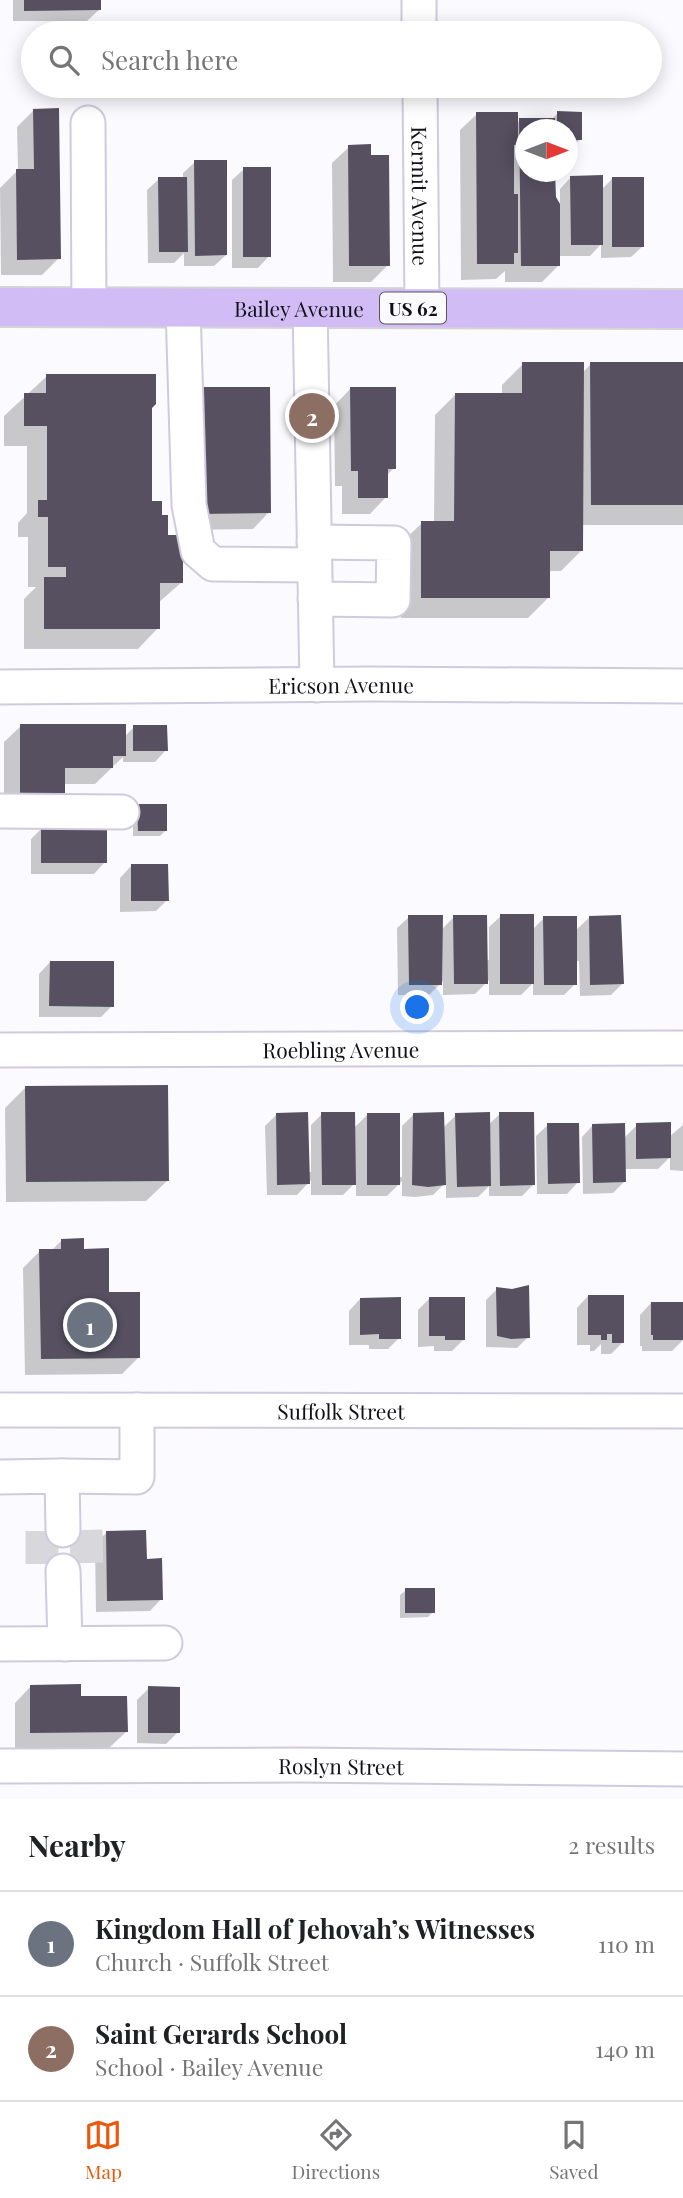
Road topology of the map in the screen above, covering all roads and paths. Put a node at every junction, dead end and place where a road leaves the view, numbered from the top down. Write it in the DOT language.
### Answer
graph roads {
  1 [pos="419,0"];
  2 [pos="419,21"];
  3 [pos="419,98"];
  4 [pos="88,123"];
  5 [pos="0,307"];
  6 [pos="89,307"];
  7 [pos="183,307"];
  8 [pos="310,307"];
  9 [pos="422,308"];
  10 [pos="683,309"];
  11 [pos="314,554"];
  12 [pos="315,599"];
  13 [pos="317,685"];
  14 [pos="683,686"];
  15 [pos="0,687"];
  16 [pos="0,811"];
  17 [pos="122,812"];
  18 [pos="683,1048"];
  19 [pos="0,1050"];
  20 [pos="0,1410"];
  21 [pos="137,1410"];
  22 [pos="683,1411"];
  23 [pos="0,1477"];
  24 [pos="64,1571"];
  25 [pos="165,1643"];
  26 [pos="0,1644"];
  27 [pos="65,1644"];
  28 [pos="0,1766"];
  29 [pos="683,1769"];
  1 -- 2 [label="street"];
  3 -- 9 [label="street, Kermit Avenue"];
  4 -- 6 [label="street"];
  5 -- 6 [label="main road, Bailey Avenue / US 62"];
  6 -- 7 [label="main road, Bailey Avenue / US 62"];
  7 -- 8 [label="main road, Bailey Avenue / US 62"];
  7 -- 11 [label="street"];
  8 -- 9 [label="main road, Bailey Avenue / US 62"];
  8 -- 11 [label="street"];
  9 -- 10 [label="main road, Bailey Avenue / US 62"];
  11 -- 12 [label="street"];
  11 -- 12 [label="street"];
  12 -- 13 [label="street"];
  13 -- 14 [label="street, Ericson Avenue"];
  13 -- 15 [label="street, Ericson Avenue"];
  16 -- 17 [label="street"];
  18 -- 19 [label="street, Roebling Avenue"];
  20 -- 21 [label="street, Suffolk Street"];
  21 -- 22 [label="street, Suffolk Street"];
  21 -- 23 [label="street"];
  24 -- 27 [label="street"];
  25 -- 27 [label="street"];
  26 -- 27 [label="street"];
  28 -- 29 [label="street, Roslyn Street"];
}
